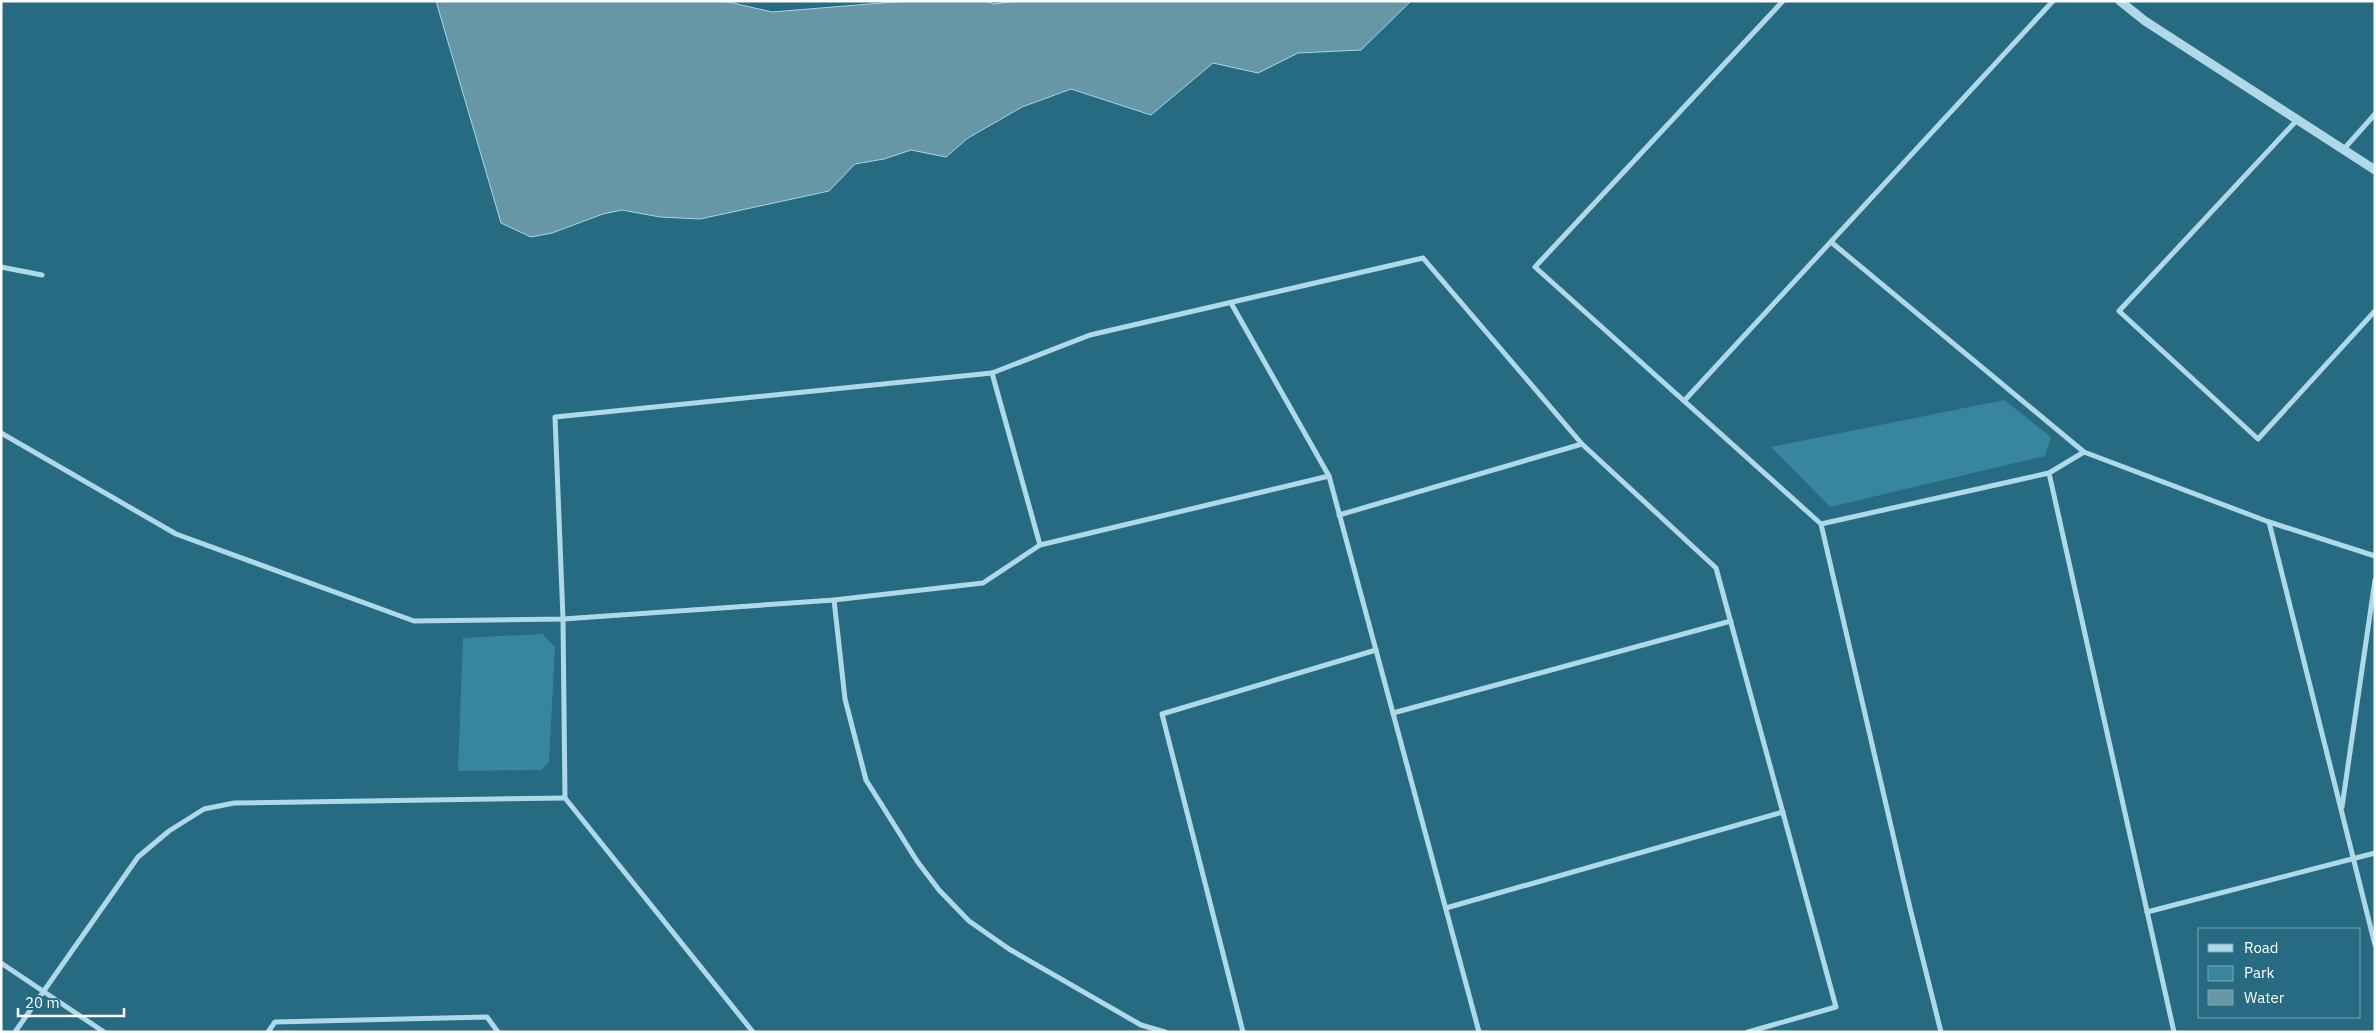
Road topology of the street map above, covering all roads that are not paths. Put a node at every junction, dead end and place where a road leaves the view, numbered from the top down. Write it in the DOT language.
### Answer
graph roads {
  1 [pos="1783,1"];
  2 [pos="2052,1"];
  3 [pos="2120,1"];
  4 [pos="2375,114"];
  5 [pos="2297,120"];
  6 [pos="2343,150"];
  7 [pos="2375,170"];
  8 [pos="1831,242"];
  9 [pos="1,267"];
  10 [pos="42,276"];
  11 [pos="1231,303"];
  12 [pos="2375,311"];
  13 [pos="992,373"];
  14 [pos="1684,401"];
  15 [pos="1,433"];
  16 [pos="1582,444"];
  17 [pos="2084,452"];
  18 [pos="2049,473"];
  19 [pos="1329,476"];
  20 [pos="1339,514"];
  21 [pos="2269,522"];
  22 [pos="1821,524"];
  23 [pos="1040,545"];
  24 [pos="2375,556"];
  25 [pos="2375,580"];
  26 [pos="834,600"];
  27 [pos="563,619"];
  28 [pos="1730,621"];
  29 [pos="1376,650"];
  30 [pos="1393,713"];
  31 [pos="565,798"];
  32 [pos="2341,810"];
  33 [pos="1783,812"];
  34 [pos="2375,853"];
  35 [pos="2353,858"];
  36 [pos="1446,908"];
  37 [pos="2147,912"];
  38 [pos="2375,945"];
  39 [pos="1,962"];
  40 [pos="43,990"];
  41 [pos="1141,1025"];
  42 [pos="15,1032"];
  43 [pos="104,1032"];
  44 [pos="268,1032"];
  45 [pos="498,1032"];
  46 [pos="753,1032"];
  47 [pos="1139,1032"];
  48 [pos="1165,1032"];
  49 [pos="1243,1032"];
  50 [pos="1479,1032"];
  51 [pos="1748,1032"];
  52 [pos="1941,1032"];
  53 [pos="2174,1032"];
  1 -- 14 [label="street"];
  2 -- 8 [label="street"];
  3 -- 5 [label="street"];
  4 -- 6 [label="street"];
  5 -- 6 [label="street"];
  5 -- 12 [label="street"];
  6 -- 7 [label="street"];
  8 -- 14 [label="street"];
  8 -- 17 [label="street"];
  9 -- 10 [label="street"];
  11 -- 13 [label="street"];
  11 -- 16 [label="street"];
  11 -- 19 [label="street"];
  13 -- 23 [label="street"];
  13 -- 27 [label="street"];
  14 -- 22 [label="street"];
  15 -- 27 [label="street"];
  16 -- 20 [label="street"];
  16 -- 28 [label="street"];
  17 -- 18 [label="street"];
  17 -- 21 [label="street"];
  18 -- 22 [label="street"];
  18 -- 37 [label="street"];
  19 -- 20 [label="street"];
  19 -- 23 [label="street"];
  20 -- 29 [label="street"];
  21 -- 24 [label="street"];
  21 -- 32 [label="street"];
  22 -- 52 [label="street"];
  23 -- 26 [label="street"];
  25 -- 32 [label="street"];
  26 -- 27 [label="street"];
  26 -- 41 [label="street"];
  27 -- 31 [label="street"];
  28 -- 30 [label="street"];
  28 -- 33 [label="street"];
  29 -- 30 [label="street"];
  29 -- 49 [label="street"];
  30 -- 36 [label="street"];
  31 -- 40 [label="street"];
  31 -- 46 [label="street"];
  32 -- 35 [label="street"];
  33 -- 36 [label="street"];
  33 -- 51 [label="street"];
  34 -- 35 [label="street"];
  35 -- 37 [label="street"];
  35 -- 38 [label="street"];
  36 -- 50 [label="street"];
  37 -- 53 [label="street"];
  39 -- 40 [label="street"];
  40 -- 42 [label="street"];
  40 -- 43 [label="street"];
  41 -- 47 [label="street"];
  41 -- 48 [label="street"];
  44 -- 45 [label="street"];
}
